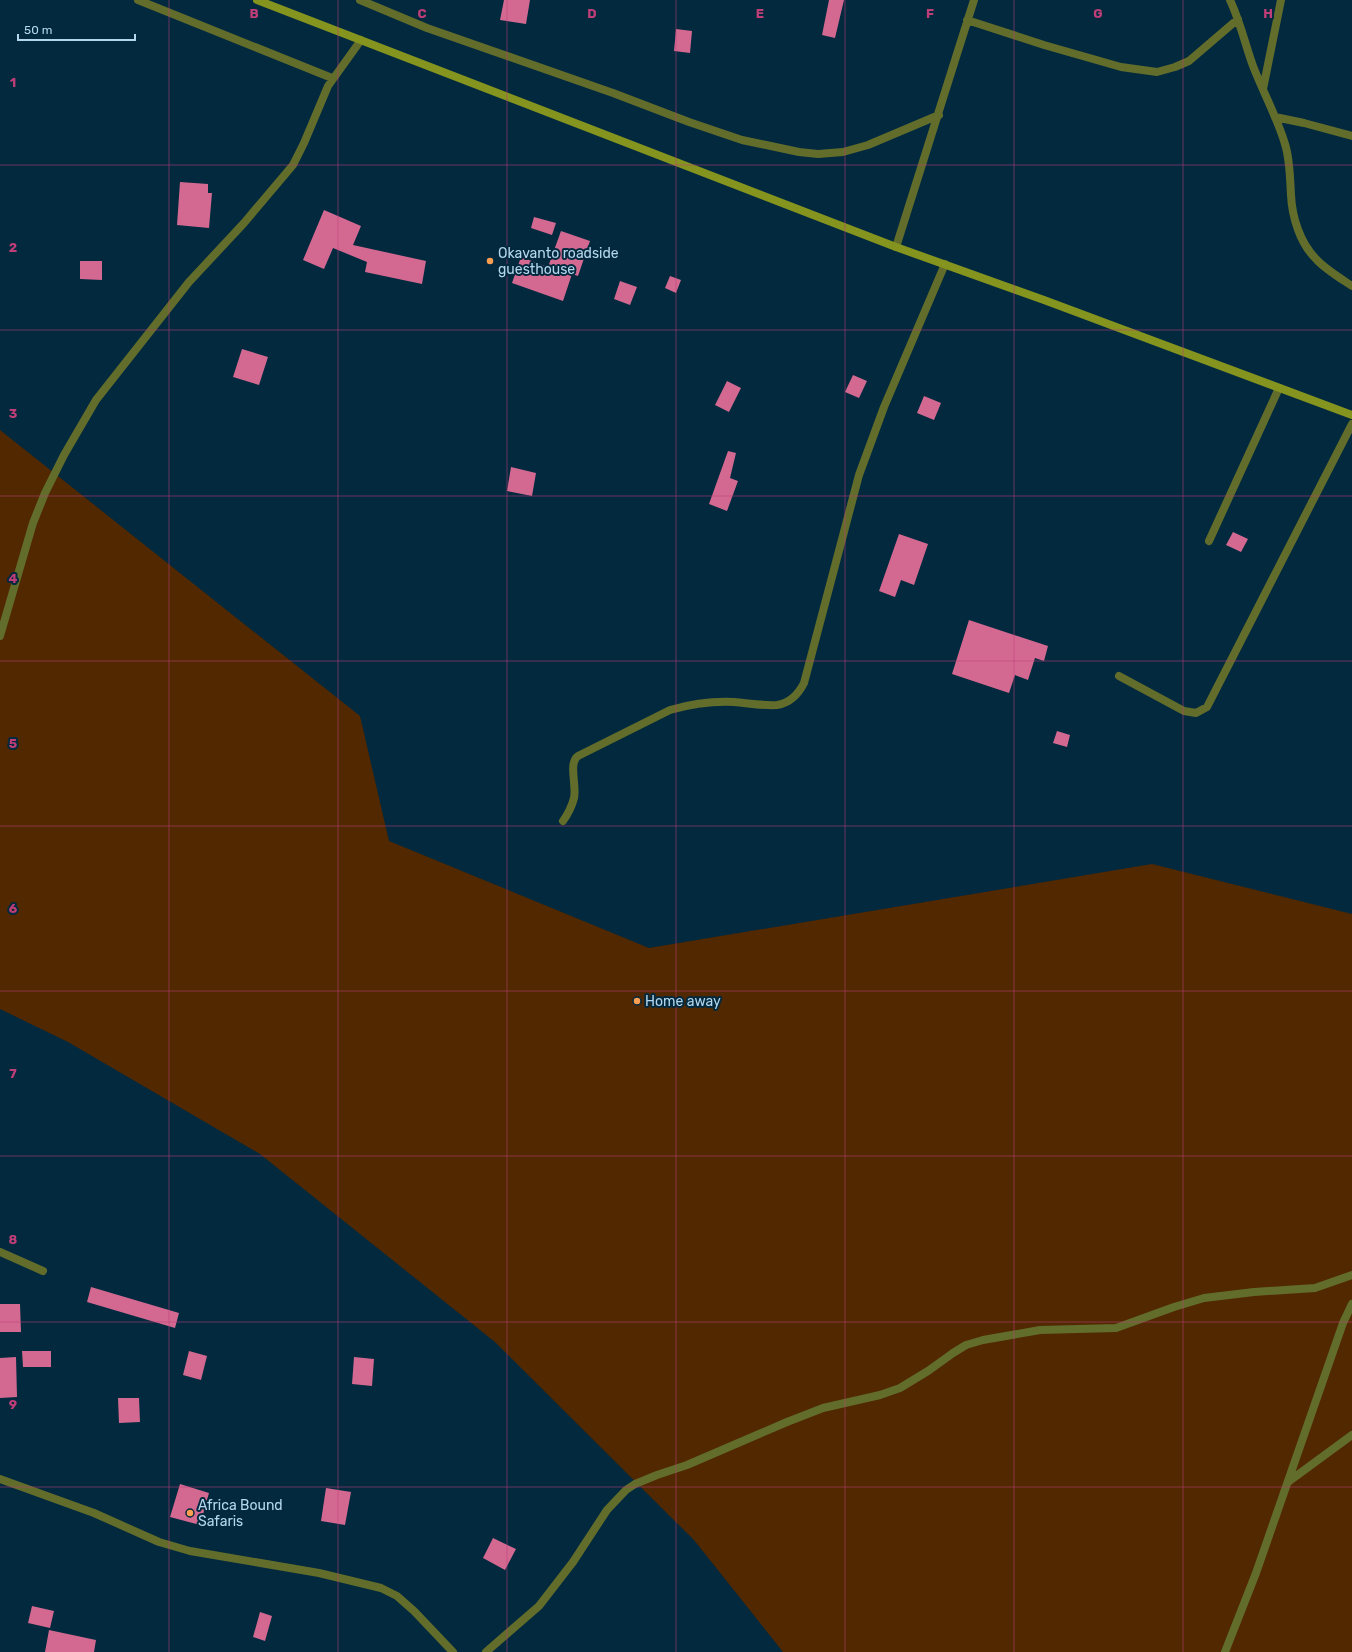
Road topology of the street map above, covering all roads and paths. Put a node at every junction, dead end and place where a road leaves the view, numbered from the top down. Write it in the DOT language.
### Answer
graph roads {
  1 [pos="138,0"];
  2 [pos="257,0"];
  3 [pos="360,0"];
  4 [pos="974,0"];
  5 [pos="1230,0"];
  6 [pos="1281,0"];
  7 [pos="1238,19"];
  8 [pos="968,20"];
  9 [pos="361,40"];
  10 [pos="332,78"];
  11 [pos="1262,89"];
  12 [pos="939,115"];
  13 [pos="1275,117"];
  14 [pos="1352,136"];
  15 [pos="896,247"];
  16 [pos="945,264"];
  17 [pos="1352,286"];
  18 [pos="1279,388"];
  19 [pos="1352,415"];
  20 [pos="1352,424"];
  21 [pos="1209,541"];
  22 [pos="0,636"];
  23 [pos="1119,676"];
  24 [pos="563,821"];
  25 [pos="0,1252"];
  26 [pos="43,1271"];
  27 [pos="1352,1275"];
  28 [pos="1352,1304"];
  29 [pos="1352,1435"];
  30 [pos="0,1479"];
  31 [pos="1288,1482"];
  32 [pos="453,1652"];
  33 [pos="486,1652"];
  34 [pos="1225,1652"];
  1 -- 10 [label="street"];
  2 -- 9 [label="main road"];
  3 -- 12 [label="street"];
  4 -- 8 [label="street"];
  5 -- 7 [label="street"];
  6 -- 11 [label="street"];
  7 -- 8 [label="street"];
  7 -- 11 [label="street"];
  8 -- 12 [label="street"];
  9 -- 10 [label="street"];
  9 -- 15 [label="main road"];
  10 -- 22 [label="street"];
  11 -- 13 [label="street"];
  12 -- 15 [label="street"];
  13 -- 14 [label="street"];
  13 -- 17 [label="street"];
  15 -- 16 [label="main road"];
  16 -- 18 [label="main road"];
  16 -- 24 [label="street"];
  18 -- 19 [label="main road"];
  18 -- 21 [label="street"];
  20 -- 23 [label="street"];
  25 -- 26 [label="street"];
  27 -- 33 [label="street"];
  28 -- 31 [label="street"];
  29 -- 31 [label="street"];
  30 -- 32 [label="street"];
  31 -- 34 [label="street"];
}
